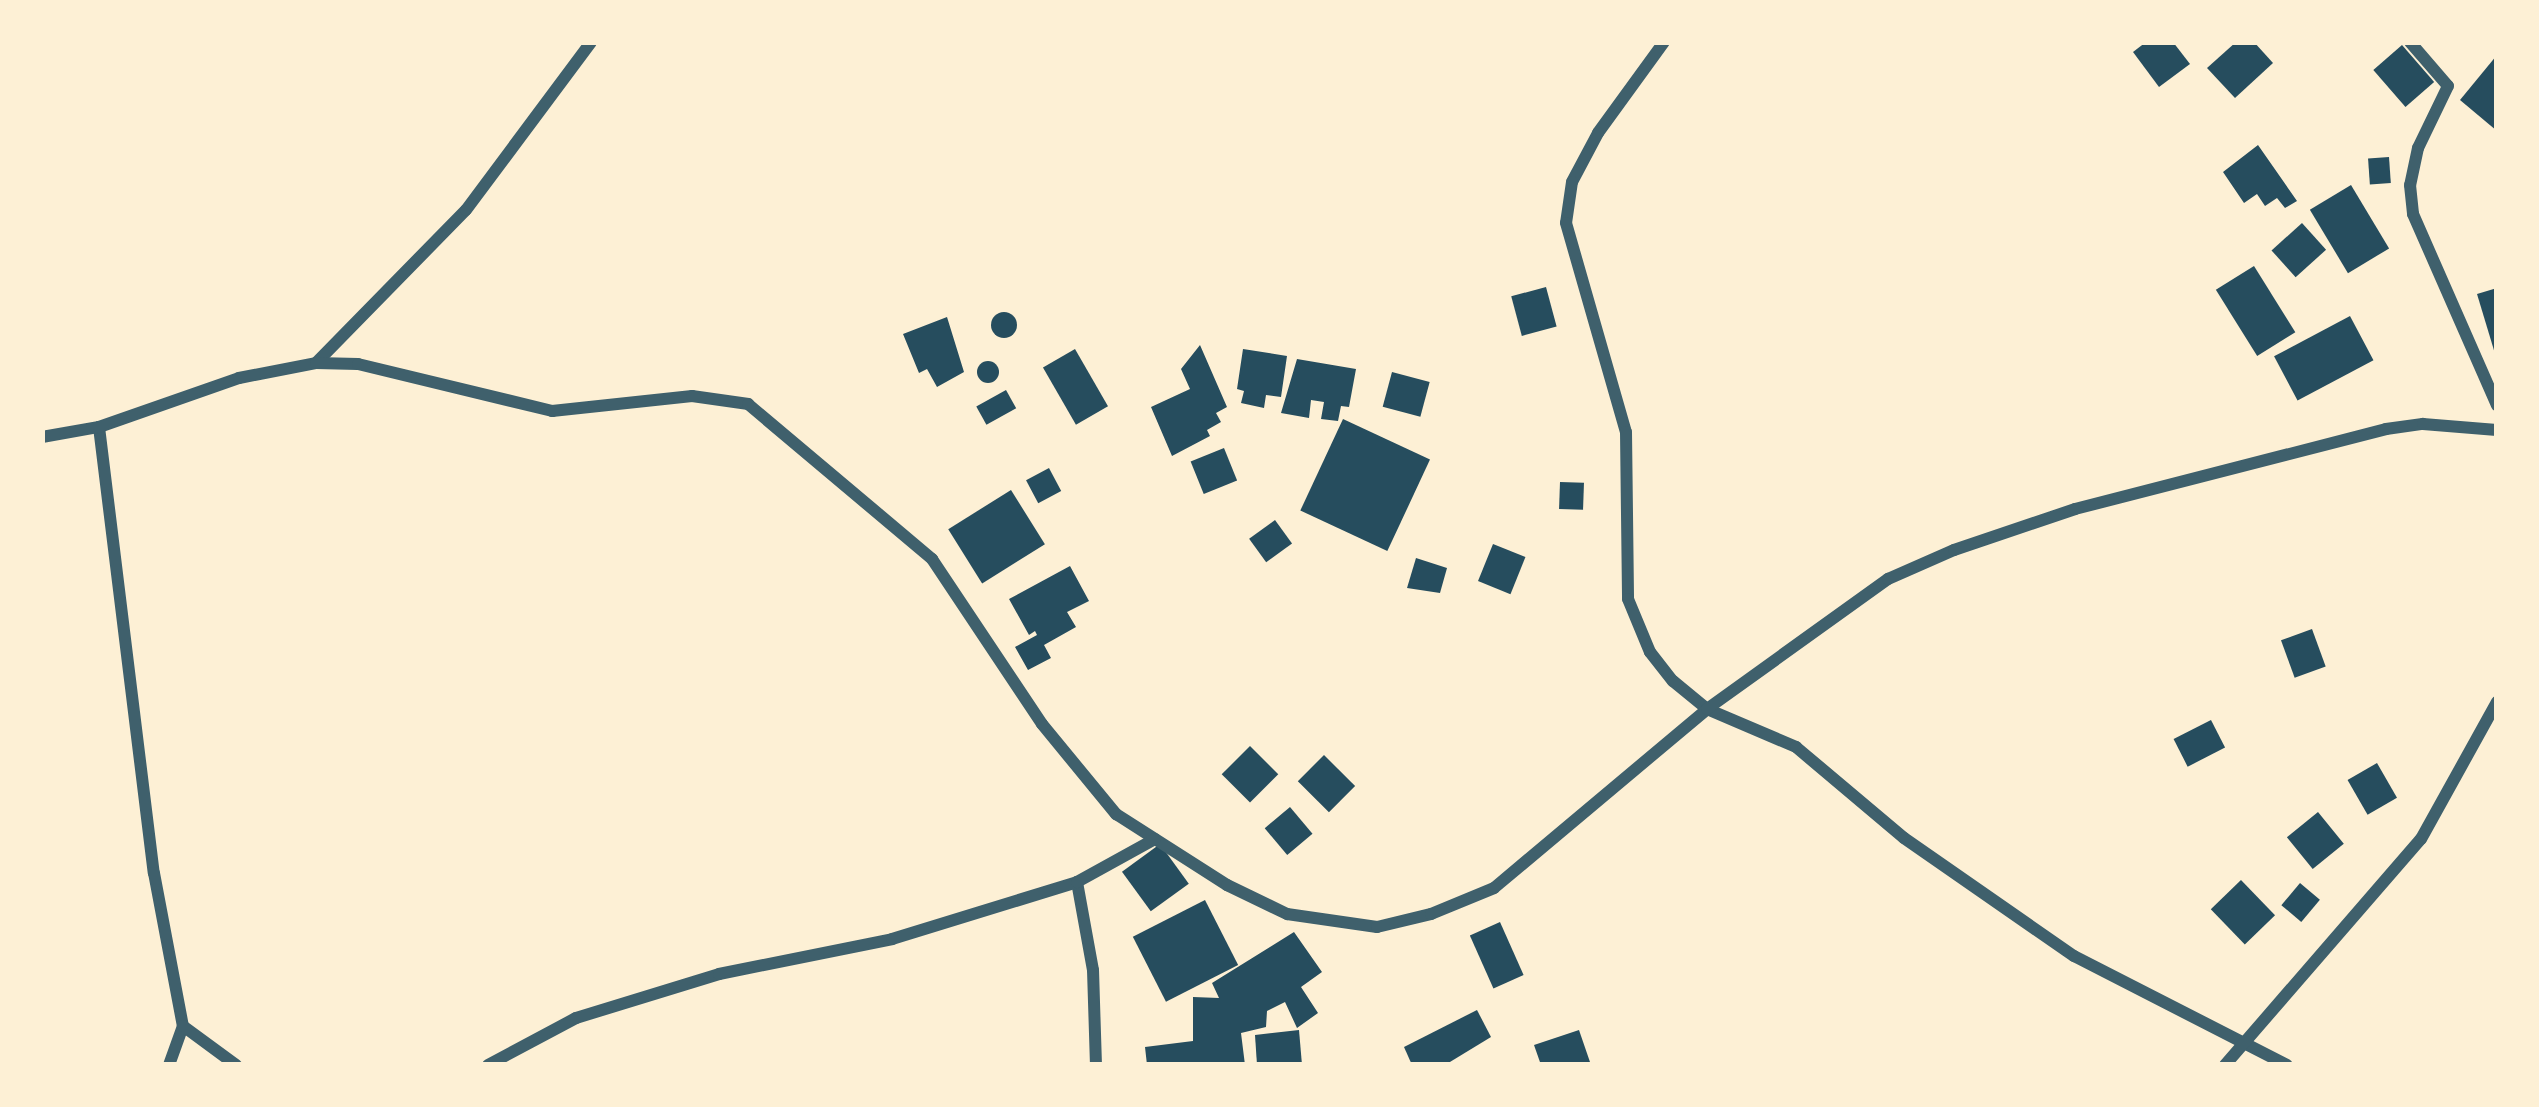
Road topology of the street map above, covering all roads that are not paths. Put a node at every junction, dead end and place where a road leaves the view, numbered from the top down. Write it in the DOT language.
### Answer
graph roads {
  1 [pos="591,42"];
  2 [pos="1664,42"];
  3 [pos="2410,42"];
  4 [pos="316,363"];
  5 [pos="2497,404"];
  6 [pos="99,428"];
  7 [pos="2497,430"];
  8 [pos="42,436"];
  9 [pos="2497,702"];
  10 [pos="1708,709"];
  11 [pos="1155,839"];
  12 [pos="1077,882"];
  13 [pos="184,1026"];
  14 [pos="2245,1043"];
  15 [pos="169,1065"];
  16 [pos="236,1065"];
  17 [pos="488,1065"];
  18 [pos="1096,1065"];
  19 [pos="2224,1065"];
  20 [pos="2287,1065"];
  1 -- 4 [label="street"];
  2 -- 10 [label="street"];
  3 -- 5 [label="street"];
  4 -- 6 [label="street"];
  4 -- 11 [label="street"];
  6 -- 8 [label="street"];
  6 -- 13 [label="street"];
  7 -- 10 [label="street"];
  9 -- 14 [label="street"];
  10 -- 11 [label="street"];
  10 -- 14 [label="street"];
  11 -- 12 [label="street"];
  12 -- 17 [label="street"];
  12 -- 18 [label="street"];
  13 -- 15 [label="street"];
  13 -- 16 [label="street"];
  14 -- 19 [label="street"];
  14 -- 20 [label="street"];
}
